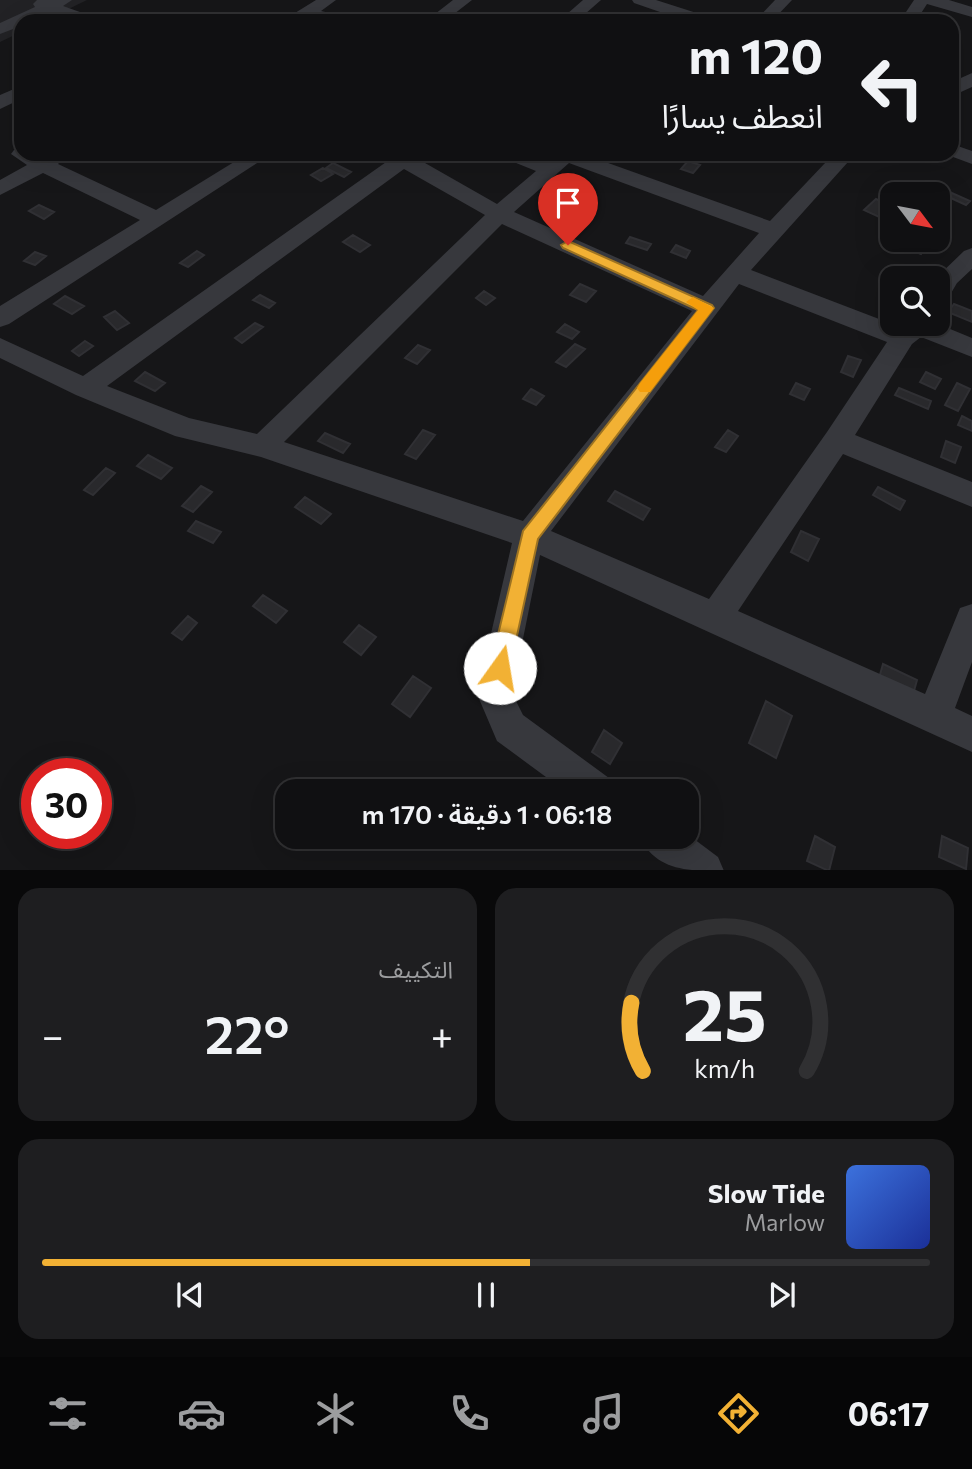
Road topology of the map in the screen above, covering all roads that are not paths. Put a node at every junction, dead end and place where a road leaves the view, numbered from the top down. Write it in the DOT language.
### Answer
graph roads {
  1 [pos="28,0"];
  2 [pos="328,0"];
  3 [pos="593,0"];
  4 [pos="640,0"];
  5 [pos="784,0"];
  6 [pos="931,0"];
  7 [pos="458,1"];
  8 [pos="57,4"];
  9 [pos="307,12"];
  10 [pos="972,12"];
  11 [pos="34,14"];
  12 [pos="75,14"];
  13 [pos="303,14"];
  14 [pos="315,14"];
  15 [pos="443,14"];
  16 [pos="576,14"];
  17 [pos="687,14"];
  18 [pos="770,14"];
  19 [pos="48,161"];
  20 [pos="55,161"];
  21 [pos="250,161"];
  22 [pos="396,161"];
  23 [pos="411,161"];
  24 [pos="559,161"];
  25 [pos="567,161"];
  26 [pos="839,161"];
  27 [pos="0,189"];
  28 [pos="499,214"];
  29 [pos="158,219"];
  30 [pos="772,230"];
  31 [pos="972,256"];
  32 [pos="734,273"];
  33 [pos="950,275"];
  34 [pos="707,308"];
  35 [pos="0,318"];
  36 [pos="880,318"];
  37 [pos="909,336"];
  38 [pos="935,336"];
  39 [pos="0,346"];
  40 [pos="972,348"];
  41 [pos="85,388"];
  42 [pos="837,440"];
  43 [pos="262,446"];
  44 [pos="972,495"];
  45 [pos="530,536"];
  46 [pos="715,617"];
  47 [pos="972,619"];
  48 [pos="934,715"];
  49 [pos="972,734"];
  50 [pos="580,779"];
  51 [pos="676,849"];
  52 [pos="705,870"];
  1 -- 8 [label="street"];
  2 -- 9 [label="street"];
  3 -- 16 [label="street"];
  4 -- 17 [label="street"];
  5 -- 18 [label="street"];
  6 -- 10 [label="street"];
  7 -- 15 [label="street"];
  8 -- 11 [label="street"];
  8 -- 12 [label="street"];
  9 -- 13 [label="street"];
  9 -- 14 [label="street"];
  19 -- 27 [label="street"];
  20 -- 29 [label="street"];
  21 -- 29 [label="street"];
  22 -- 41 [label="street"];
  23 -- 28 [label="street"];
  24 -- 28 [label="street"];
  25 -- 30 [label="street"];
  26 -- 30 [label="street"];
  28 -- 34 [label="street"];
  28 -- 43 [label="street"];
  29 -- 35 [label="street"];
  30 -- 32 [label="street"];
  31 -- 33 [label="street"];
  32 -- 34 [label="street"];
  32 -- 36 [label="street"];
  34 -- 45 [label="street"];
  37 -- 42 [label="street"];
  38 -- 40 [label="street"];
  39 -- 41 [label="street"];
  41 -- 43 [label="street"];
  42 -- 44 [label="street"];
  42 -- 46 [label="street"];
  43 -- 45 [label="street"];
  45 -- 46 [label="street"];
  45 -- 50 [label="street"];
  46 -- 48 [label="street"];
  47 -- 48 [label="street"];
  48 -- 49 [label="street"];
  51 -- 52 [label="street"];
}
